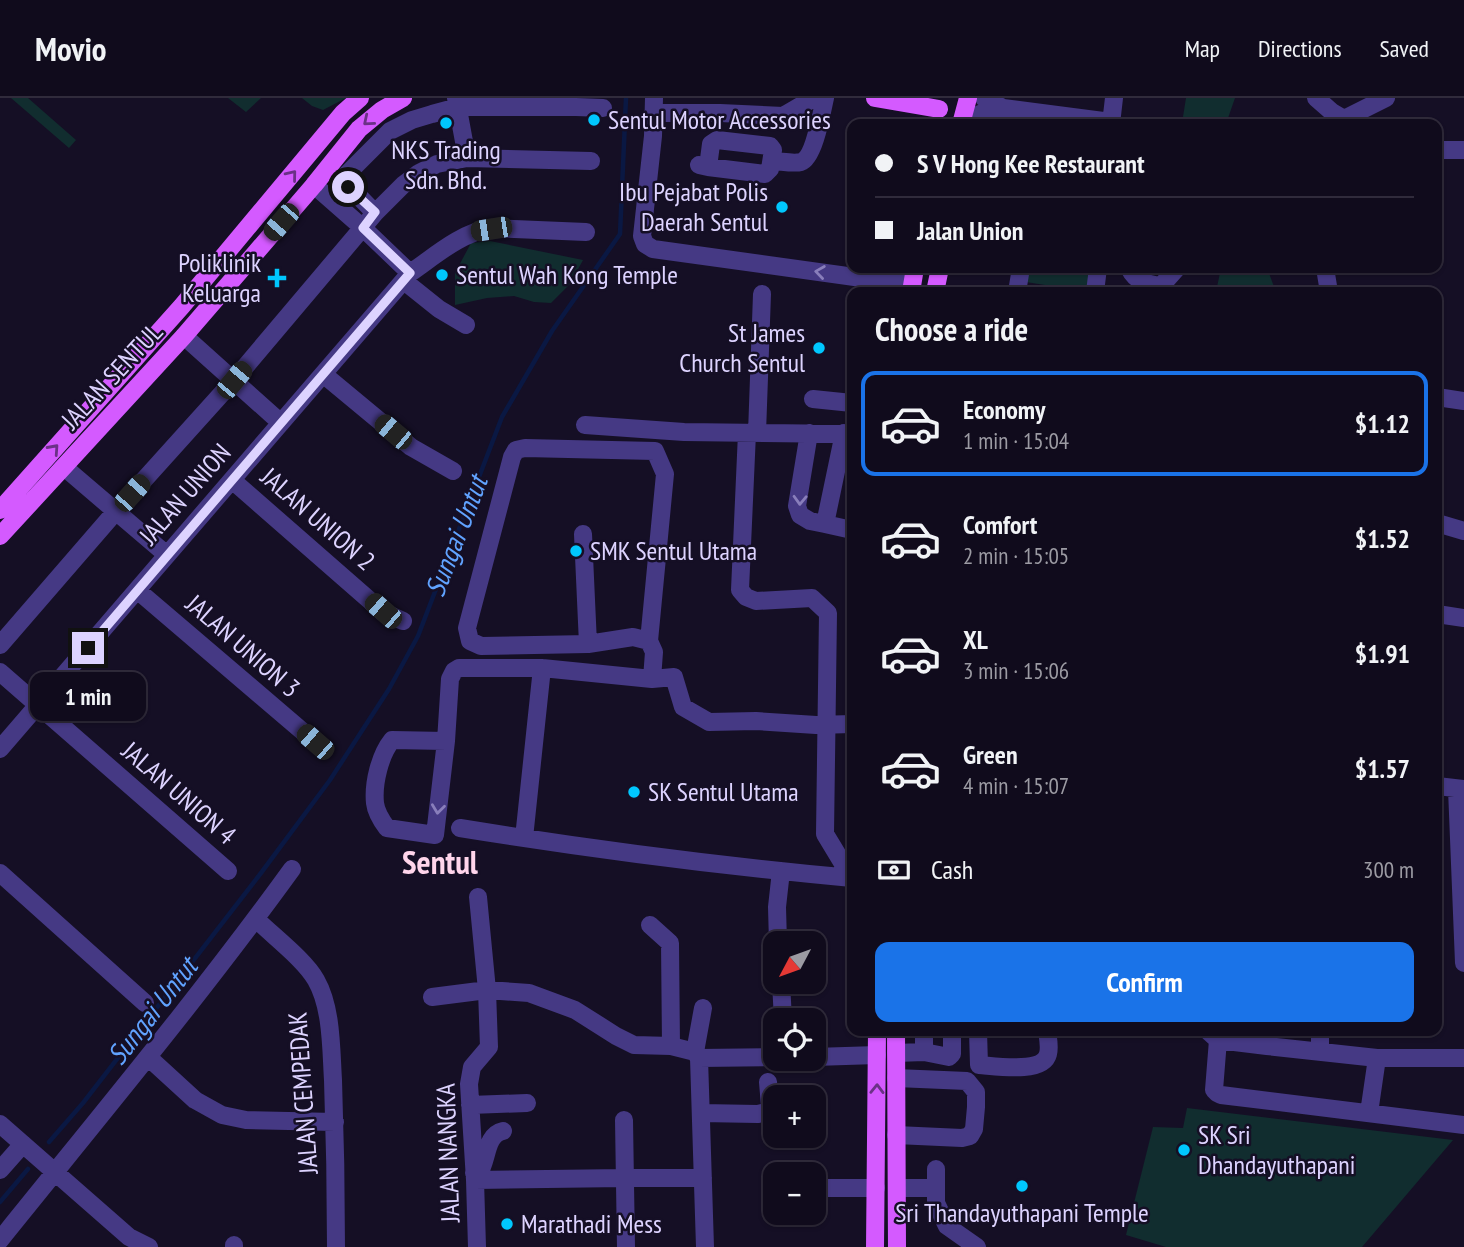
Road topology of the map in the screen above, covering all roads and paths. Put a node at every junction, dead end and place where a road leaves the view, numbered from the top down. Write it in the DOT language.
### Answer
graph roads {
  1 [pos="360,98"];
  2 [pos="403,98"];
  3 [pos="814,98"];
  4 [pos="825,98"];
  5 [pos="875,98"];
  6 [pos="968,98"];
  7 [pos="984,98"];
  8 [pos="1114,98"];
  9 [pos="1316,98"];
  10 [pos="1386,98"];
  11 [pos="457,102"];
  12 [pos="576,102"];
  13 [pos="654,106"];
  14 [pos="942,107"];
  15 [pos="603,108"];
  16 [pos="1003,108"];
  17 [pos="1044,112"];
  18 [pos="964,119"];
  19 [pos="970,119"];
  20 [pos="1087,119"];
  21 [pos="1111,119"];
  22 [pos="1340,119"];
  23 [pos="1348,119"];
  24 [pos="1442,150"];
  25 [pos="1464,150"];
  26 [pos="467,158"];
  27 [pos="591,161"];
  28 [pos="772,161"];
  29 [pos="314,185"];
  30 [pos="375,212"];
  31 [pos="363,228"];
  32 [pos="586,232"];
  33 [pos="1132,273"];
  34 [pos="1173,273"];
  35 [pos="407,277"];
  36 [pos="913,282"];
  37 [pos="762,294"];
  38 [pos="466,325"];
  39 [pos="184,335"];
  40 [pos="323,374"];
  41 [pos="234,380"];
  42 [pos="1442,398"];
  43 [pos="813,399"];
  44 [pos="1464,401"];
  45 [pos="847,402"];
  46 [pos="281,423"];
  47 [pos="585,425"];
  48 [pos="752,433"];
  49 [pos="809,433"];
  50 [pos="847,434"];
  51 [pos="847,438"];
  52 [pos="64,467"];
  53 [pos="453,471"];
  54 [pos="232,480"];
  55 [pos="116,511"];
  56 [pos="6,512"];
  57 [pos="825,524"];
  58 [pos="1442,524"];
  59 [pos="847,529"];
  60 [pos="1464,531"];
  61 [pos="583,534"];
  62 [pos="167,555"];
  63 [pos="137,590"];
  64 [pos="1442,615"];
  65 [pos="1464,618"];
  66 [pos="403,621"];
  67 [pos="649,641"];
  68 [pos="588,644"];
  69 [pos="0,645"];
  70 [pos="542,668"];
  71 [pos="0,671"];
  72 [pos="652,679"];
  73 [pos="38,705"];
  74 [pos="847,724"];
  75 [pos="826,725"];
  76 [pos="446,741"];
  77 [pos="315,742"];
  78 [pos="0,749"];
  79 [pos="1442,787"];
  80 [pos="1460,789"];
  81 [pos="460,828"];
  82 [pos="524,838"];
  83 [pos="292,869"];
  84 [pos="847,870"];
  85 [pos="228,871"];
  86 [pos="781,871"];
  87 [pos="0,873"];
  88 [pos="847,877"];
  89 [pos="478,897"];
  90 [pos="256,919"];
  91 [pos="650,925"];
  92 [pos="778,931"];
  93 [pos="1464,963"];
  94 [pos="487,990"];
  95 [pos="432,997"];
  96 [pos="145,1003"];
  97 [pos="703,1008"];
  98 [pos="877,1036"];
  99 [pos="896,1036"];
  100 [pos="924,1036"];
  101 [pos="952,1036"];
  102 [pos="978,1036"];
  103 [pos="1047,1036"];
  104 [pos="1213,1036"];
  105 [pos="1219,1036"];
  106 [pos="1320,1036"];
  107 [pos="671,1046"];
  108 [pos="896,1052"];
  109 [pos="924,1052"];
  110 [pos="1320,1052"];
  111 [pos="697,1055"];
  112 [pos="877,1055"];
  113 [pos="148,1057"];
  114 [pos="763,1057"];
  115 [pos="826,1057"];
  116 [pos="1377,1058"];
  117 [pos="1464,1058"];
  118 [pos="896,1078"];
  119 [pos="768,1082"];
  120 [pos="527,1103"];
  121 [pos="470,1105"];
  122 [pos="701,1113"];
  123 [pos="1369,1113"];
  124 [pos="624,1121"];
  125 [pos="335,1122"];
  126 [pos="0,1124"];
  127 [pos="1464,1125"];
  128 [pos="503,1132"];
  129 [pos="897,1135"];
  130 [pos="23,1144"];
  131 [pos="936,1169"];
  132 [pos="0,1170"];
  133 [pos="55,1172"];
  134 [pos="475,1177"];
  135 [pos="624,1178"];
  136 [pos="703,1178"];
  137 [pos="826,1188"];
  138 [pos="876,1188"];
  139 [pos="897,1188"];
  140 [pos="936,1188"];
  141 [pos="0,1240"];
  142 [pos="149,1247"];
  143 [pos="336,1247"];
  144 [pos="477,1247"];
  145 [pos="626,1247"];
  146 [pos="705,1247"];
  147 [pos="876,1247"];
  148 [pos="897,1247"];
  149 [pos="977,1247"];
  56 -- 1 [label="main road, JALAN SENTUL, one-way"];
  2 -- 29 [label="main road, JALAN SENTUL, one-way"];
  3 -- 13 [label="street"];
  4 -- 28 [label="street"];
  5 -- 14 [label="main road"];
  6 -- 18 [label="main road"];
  7 -- 16 [label="street"];
  8 -- 21 [label="street"];
  9 -- 22 [label="street"];
  10 -- 23 [label="street"];
  11 -- 12 [label="street"];
  11 -- 26 [label="street"];
  11 -- 30 [label="street"];
  12 -- 15 [label="street"];
  36 -- 13 [label="street, one-way"];
  16 -- 17 [label="street"];
  16 -- 19 [label="street"];
  17 -- 20 [label="street"];
  24 -- 25 [label="street"];
  26 -- 27 [label="street"];
  26 -- 30 [label="street"];
  28 -- 28 [label="street"];
  29 -- 31 [label="street"];
  29 -- 39 [label="main road, JALAN SENTUL"];
  30 -- 31 [label="street"];
  31 -- 35 [label="street"];
  31 -- 41 [label="street"];
  32 -- 35 [label="street, JALAN UNION"];
  33 -- 34 [label="street"];
  35 -- 38 [label="street"];
  35 -- 40 [label="street, JALAN UNION"];
  37 -- 48 [label="street"];
  39 -- 41 [label="street"];
  39 -- 52 [label="main road, JALAN SENTUL"];
  40 -- 46 [label="street, JALAN UNION"];
  40 -- 53 [label="street"];
  41 -- 46 [label="street"];
  41 -- 55 [label="street"];
  42 -- 44 [label="street"];
  43 -- 45 [label="street"];
  46 -- 54 [label="street, JALAN UNION"];
  47 -- 48 [label="street"];
  48 -- 49 [label="street"];
  48 -- 75 [label="street"];
  49 -- 50 [label="street"];
  49 -- 57 [label="street, one-way"];
  51 -- 57 [label="street"];
  52 -- 55 [label="street"];
  52 -- 56 [label="main road, JALAN SENTUL"];
  54 -- 62 [label="street, JALAN UNION"];
  54 -- 66 [label="street, JALAN UNION 2"];
  55 -- 62 [label="street"];
  55 -- 69 [label="street"];
  57 -- 59 [label="street"];
  58 -- 60 [label="street"];
  61 -- 68 [label="street"];
  62 -- 63 [label="street, JALAN UNION"];
  63 -- 73 [label="street, JALAN UNION"];
  63 -- 77 [label="street, JALAN UNION 3"];
  64 -- 65 [label="street"];
  67 -- 68 [label="street"];
  67 -- 68 [label="street"];
  67 -- 72 [label="street"];
  70 -- 72 [label="street"];
  70 -- 76 [label="street"];
  70 -- 82 [label="street"];
  71 -- 73 [label="street, JALAN UNION 4"];
  72 -- 75 [label="street"];
  73 -- 78 [label="street, JALAN UNION"];
  73 -- 85 [label="street, JALAN UNION 4"];
  74 -- 75 [label="street"];
  75 -- 84 [label="street"];
  76 -- 76 [label="street, one-way"];
  79 -- 80 [label="street"];
  80 -- 93 [label="street"];
  81 -- 82 [label="street"];
  82 -- 86 [label="street"];
  83 -- 90 [label="street"];
  86 -- 88 [label="street"];
  86 -- 92 [label="street"];
  87 -- 96 [label="street"];
  89 -- 94 [label="street, JALAN NANGKA"];
  90 -- 113 [label="street"];
  90 -- 125 [label="street, JALAN CEMPEDAK"];
  91 -- 107 [label="street"];
  94 -- 95 [label="street"];
  94 -- 107 [label="street"];
  94 -- 121 [label="street, JALAN NANGKA"];
  97 -- 111 [label="street"];
  98 -- 112 [label="main road"];
  99 -- 108 [label="main road"];
  100 -- 109 [label="street"];
  101 -- 109 [label="street"];
  102 -- 103 [label="street"];
  104 -- 123 [label="street"];
  105 -- 110 [label="street"];
  106 -- 110 [label="street"];
  107 -- 111 [label="street"];
  108 -- 109 [label="street"];
  108 -- 118 [label="main road"];
  110 -- 116 [label="street"];
  111 -- 114 [label="street"];
  111 -- 122 [label="street"];
  112 -- 115 [label="street"];
  138 -- 112 [label="main road, one-way"];
  113 -- 125 [label="street"];
  113 -- 133 [label="street"];
  116 -- 117 [label="street"];
  116 -- 123 [label="street"];
  118 -- 129 [label="main road"];
  118 -- 129 [label="street"];
  119 -- 122 [label="street"];
  120 -- 121 [label="street"];
  121 -- 134 [label="street, JALAN NANGKA"];
  122 -- 136 [label="street"];
  123 -- 127 [label="street"];
  124 -- 135 [label="street"];
  125 -- 143 [label="street, JALAN CEMPEDAK"];
  126 -- 130 [label="street"];
  128 -- 134 [label="street"];
  129 -- 139 [label="main road"];
  130 -- 132 [label="street"];
  130 -- 133 [label="street"];
  131 -- 140 [label="street"];
  133 -- 141 [label="street"];
  133 -- 142 [label="street"];
  134 -- 135 [label="street"];
  134 -- 144 [label="street, JALAN NANGKA"];
  135 -- 136 [label="street"];
  135 -- 145 [label="street"];
  136 -- 146 [label="street"];
  137 -- 138 [label="street"];
  138 -- 147 [label="main road"];
  139 -- 140 [label="street"];
  139 -- 148 [label="main road"];
  140 -- 149 [label="street"];
}
